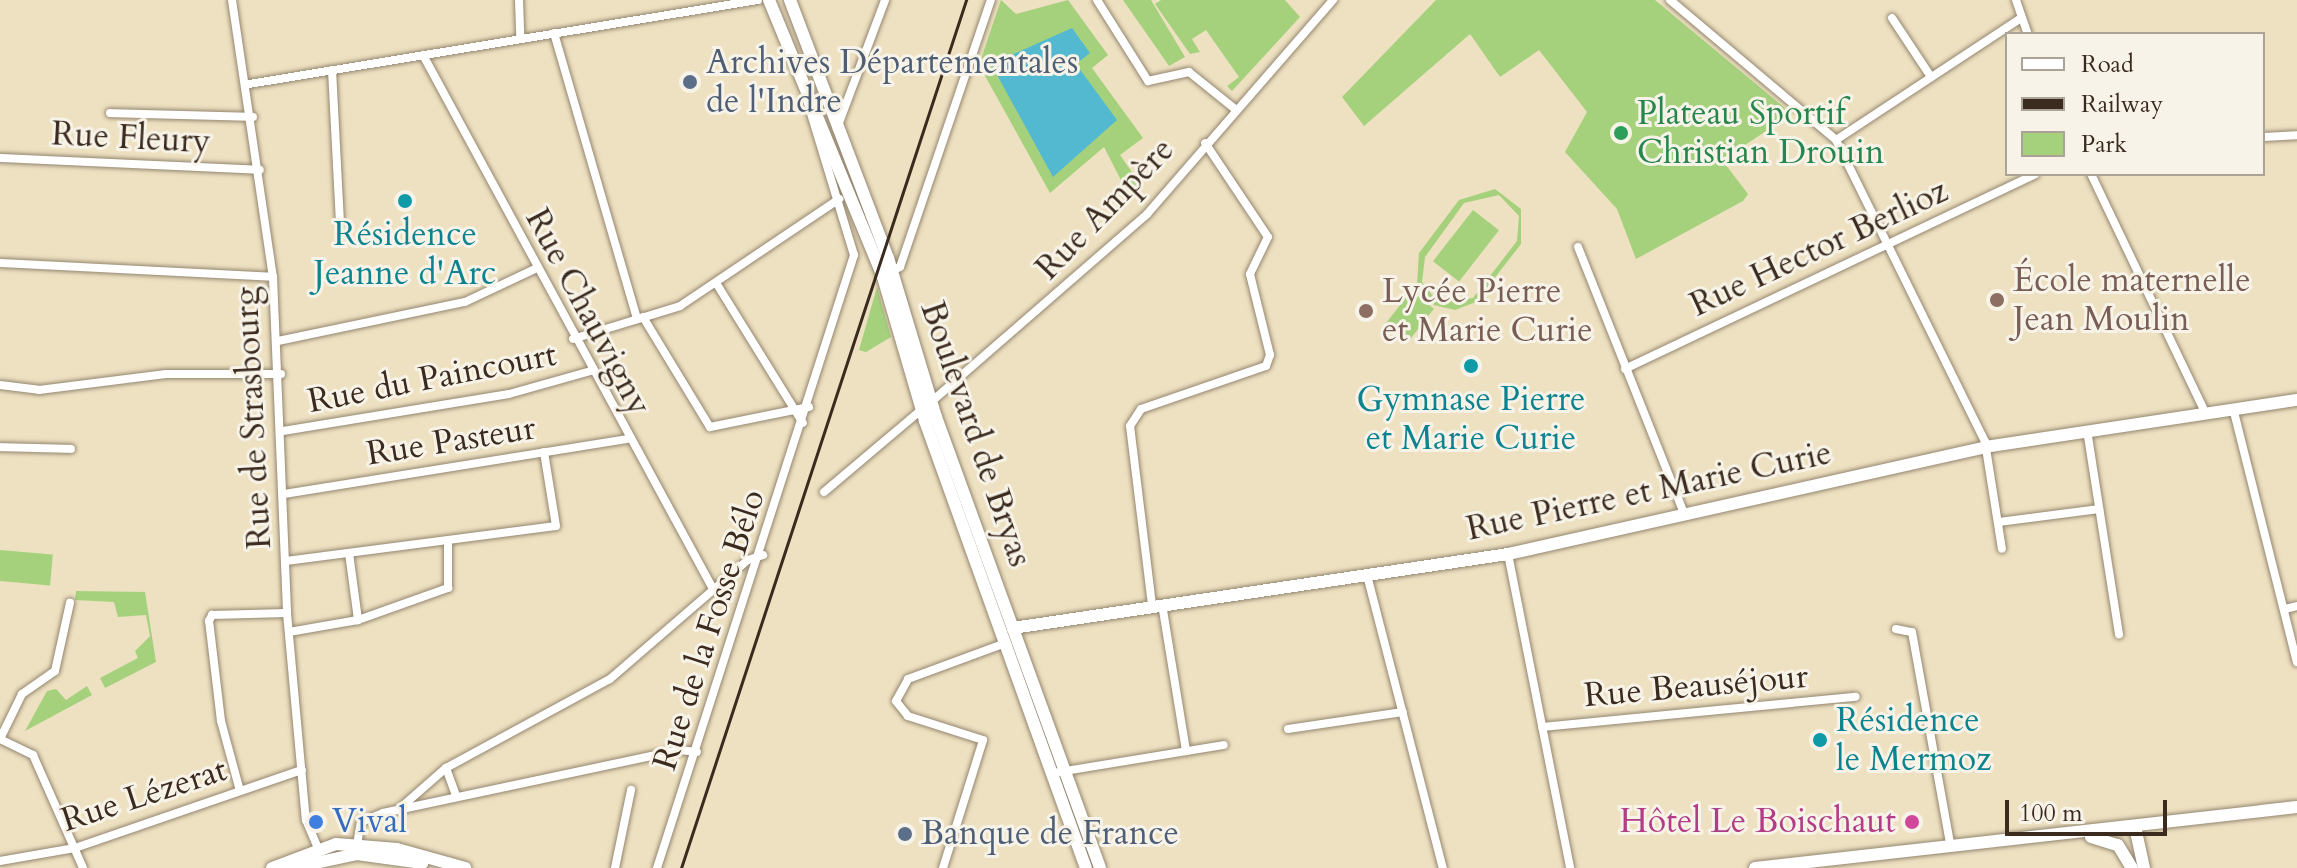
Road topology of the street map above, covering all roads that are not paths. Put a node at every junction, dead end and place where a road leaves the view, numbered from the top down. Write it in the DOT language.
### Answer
graph roads {
  1 [pos="232,0"];
  2 [pos="519,0"];
  3 [pos="683,0"];
  4 [pos="758,0"];
  5 [pos="885,0"];
  6 [pos="991,0"];
  7 [pos="1097,0"];
  8 [pos="1333,0"];
  9 [pos="1670,0"];
  10 [pos="2016,0"];
  11 [pos="792,2"];
  12 [pos="771,6"];
  13 [pos="688,11"];
  14 [pos="1892,18"];
  15 [pos="2021,18"];
  16 [pos="2027,32"];
  17 [pos="554,33"];
  18 [pos="520,38"];
  19 [pos="423,55"];
  20 [pos="332,70"];
  21 [pos="1931,77"];
  22 [pos="249,84"];
  23 [pos="807,96"];
  24 [pos="1234,108"];
  25 [pos="110,113"];
  26 [pos="253,117"];
  27 [pos="837,128"];
  28 [pos="2297,135"];
  29 [pos="2265,137"];
  30 [pos="1836,140"];
  31 [pos="1205,143"];
  32 [pos="0,158"];
  33 [pos="260,170"];
  34 [pos="2031,176"];
  35 [pos="2092,176"];
  36 [pos="839,199"];
  37 [pos="340,221"];
  38 [pos="1888,243"];
  39 [pos="1578,247"];
  40 [pos="0,263"];
  41 [pos="535,269"];
  42 [pos="888,269"];
  43 [pos="273,277"];
  44 [pos="718,286"];
  45 [pos="640,318"];
  46 [pos="573,339"];
  47 [pos="278,341"];
  48 [pos="1625,369"];
  49 [pos="591,371"];
  50 [pos="281,374"];
  51 [pos="0,385"];
  52 [pos="2297,400"];
  53 [pos="790,406"];
  54 [pos="926,406"];
  55 [pos="809,407"];
  56 [pos="2233,408"];
  57 [pos="2205,412"];
  58 [pos="803,423"];
  59 [pos="2087,430"];
  60 [pos="283,431"];
  61 [pos="627,439"];
  62 [pos="0,447"];
  63 [pos="1985,447"];
  64 [pos="71,449"];
  65 [pos="544,452"];
  66 [pos="824,492"];
  67 [pos="284,494"];
  68 [pos="2099,509"];
  69 [pos="1685,517"];
  70 [pos="1999,522"];
  71 [pos="448,541"];
  72 [pos="2002,549"];
  73 [pos="349,553"];
  74 [pos="1508,554"];
  75 [pos="763,555"];
  76 [pos="286,561"];
  77 [pos="1367,575"];
  78 [pos="713,589"];
  79 [pos="70,603"];
  80 [pos="1157,604"];
  81 [pos="2297,606"];
  82 [pos="2285,609"];
  83 [pos="287,613"];
  84 [pos="358,620"];
  85 [pos="1013,628"];
  86 [pos="1896,629"];
  87 [pos="289,632"];
  88 [pos="2119,635"];
  89 [pos="1005,646"];
  90 [pos="2297,662"];
  91 [pos="1856,697"];
  92 [pos="1403,712"];
  93 [pos="1542,727"];
  94 [pos="1288,729"];
  95 [pos="0,739"];
  96 [pos="1224,745"];
  97 [pos="1186,751"];
  98 [pos="697,752"];
  99 [pos="446,768"];
  100 [pos="302,770"];
  101 [pos="1058,772"];
  102 [pos="631,790"];
  103 [pos="240,791"];
  104 [pos="456,796"];
  105 [pos="2297,807"];
  106 [pos="398,810"];
  107 [pos="2155,824"];
  108 [pos="2135,827"];
  109 [pos="2085,833"];
  110 [pos="75,848"];
  111 [pos="311,848"];
  112 [pos="1951,848"];
  113 [pos="2139,848"];
  114 [pos="355,849"];
  115 [pos="0,861"];
  116 [pos="1861,862"];
  117 [pos="2131,865"];
  118 [pos="294,867"];
  119 [pos="83,868"];
  120 [pos="272,868"];
  121 [pos="438,868"];
  122 [pos="465,868"];
  123 [pos="615,868"];
  124 [pos="657,868"];
  125 [pos="943,868"];
  126 [pos="1086,868"];
  127 [pos="1100,868"];
  128 [pos="1443,868"];
  129 [pos="1570,868"];
  130 [pos="1755,868"];
  131 [pos="2144,868"];
  1 -- 22 [label="street, Rue de Strasbourg"];
  2 -- 18 [label="street"];
  3 -- 13 [label="street"];
  4 -- 13 [label="street"];
  5 -- 27 [label="street"];
  6 -- 42 [label="street"];
  7 -- 24 [label="street"];
  8 -- 24 [label="street, Rue Ampère"];
  9 -- 30 [label="street"];
  10 -- 15 [label="street"];
  11 -- 12 [label="main road"];
  11 -- 27 [label="main road"];
  12 -- 23 [label="main road"];
  13 -- 17 [label="street"];
  14 -- 21 [label="street"];
  15 -- 16 [label="street"];
  15 -- 21 [label="street"];
  17 -- 18 [label="street"];
  17 -- 45 [label="street"];
  18 -- 19 [label="street"];
  19 -- 20 [label="street"];
  19 -- 41 [label="street, Rue Chauvigny"];
  20 -- 22 [label="street"];
  20 -- 37 [label="street"];
  21 -- 30 [label="street"];
  22 -- 26 [label="street, Rue de Strasbourg"];
  23 -- 36 [label="street, Rue de la Fosse Bélo"];
  23 -- 42 [label="main road"];
  24 -- 31 [label="street, Rue Ampère"];
  25 -- 26 [label="street"];
  26 -- 33 [label="street, Rue de Strasbourg"];
  27 -- 42 [label="main road"];
  28 -- 29 [label="street"];
  30 -- 38 [label="street"];
  31 -- 54 [label="street, Rue Ampère"];
  31 -- 80 [label="street"];
  32 -- 33 [label="street, Rue Fleury"];
  33 -- 43 [label="street, Rue de Strasbourg"];
  34 -- 38 [label="street, Rue Hector Berlioz"];
  35 -- 57 [label="street"];
  36 -- 44 [label="street"];
  36 -- 55 [label="street, Rue de la Fosse Bélo"];
  38 -- 48 [label="street, Rue Hector Berlioz"];
  38 -- 63 [label="street"];
  39 -- 48 [label="street"];
  40 -- 43 [label="street"];
  41 -- 46 [label="street, Rue Chauvigny"];
  41 -- 47 [label="street"];
  42 -- 54 [label="main road, Boulevard de Bryas"];
  43 -- 47 [label="street, Rue de Strasbourg"];
  44 -- 45 [label="street"];
  44 -- 53 [label="street"];
  45 -- 46 [label="street"];
  45 -- 53 [label="street"];
  46 -- 49 [label="street, Rue Chauvigny"];
  47 -- 50 [label="street, Rue de Strasbourg"];
  48 -- 69 [label="street"];
  49 -- 60 [label="street, Rue du Paincourt"];
  49 -- 61 [label="street, Rue Chauvigny"];
  50 -- 51 [label="street"];
  50 -- 60 [label="street, Rue de Strasbourg"];
  52 -- 56 [label="main road, Rue Pierre et Marie Curie"];
  53 -- 55 [label="street"];
  53 -- 58 [label="street"];
  54 -- 66 [label="street, Rue Ampère"];
  54 -- 85 [label="main road, Boulevard de Bryas"];
  54 -- 89 [label="main road, Boulevard de Bryas"];
  55 -- 58 [label="street, Rue de la Fosse Bélo"];
  56 -- 57 [label="main road, Rue Pierre et Marie Curie"];
  56 -- 82 [label="street"];
  57 -- 59 [label="main road, Rue Pierre et Marie Curie"];
  58 -- 75 [label="street, Rue de la Fosse Bélo"];
  59 -- 63 [label="main road, Rue Pierre et Marie Curie"];
  59 -- 68 [label="street"];
  60 -- 67 [label="street, Rue de Strasbourg"];
  61 -- 65 [label="street, Rue Pasteur"];
  61 -- 78 [label="street, Rue Chauvigny"];
  62 -- 64 [label="street"];
  63 -- 69 [label="main road, Rue Pierre et Marie Curie"];
  63 -- 70 [label="street"];
  65 -- 67 [label="street, Rue Pasteur"];
  65 -- 71 [label="street"];
  67 -- 76 [label="street, Rue de Strasbourg"];
  68 -- 70 [label="street"];
  68 -- 88 [label="street"];
  69 -- 74 [label="main road, Rue Pierre et Marie Curie"];
  70 -- 72 [label="street"];
  71 -- 73 [label="street"];
  71 -- 84 [label="street"];
  73 -- 76 [label="street"];
  73 -- 84 [label="street"];
  74 -- 77 [label="main road, Rue Pierre et Marie Curie"];
  74 -- 93 [label="street"];
  75 -- 78 [label="street"];
  75 -- 98 [label="street, Rue de la Fosse Bélo"];
  76 -- 83 [label="street, Rue de Strasbourg"];
  77 -- 80 [label="main road, Rue Pierre et Marie Curie"];
  77 -- 92 [label="street"];
  78 -- 99 [label="street"];
  79 -- 95 [label="street"];
  80 -- 85 [label="main road, Rue Pierre et Marie Curie"];
  80 -- 97 [label="street"];
  81 -- 82 [label="street"];
  82 -- 90 [label="street"];
  83 -- 87 [label="street, Rue de Strasbourg"];
  83 -- 103 [label="street"];
  84 -- 87 [label="street"];
  85 -- 89 [label="street"];
  85 -- 101 [label="main road, Boulevard de Bryas"];
  86 -- 112 [label="street"];
  87 -- 100 [label="street, Rue de Strasbourg"];
  89 -- 101 [label="main road, Boulevard de Bryas"];
  89 -- 125 [label="street"];
  91 -- 93 [label="street, Rue Beauséjour"];
  92 -- 94 [label="street"];
  92 -- 128 [label="street"];
  93 -- 129 [label="street"];
  95 -- 110 [label="street"];
  96 -- 97 [label="street"];
  97 -- 101 [label="street"];
  98 -- 104 [label="street"];
  98 -- 124 [label="street, Rue de la Fosse Bélo"];
  99 -- 104 [label="street"];
  99 -- 106 [label="street"];
  100 -- 103 [label="street, Rue Lézerat"];
  100 -- 111 [label="street, Rue de Strasbourg"];
  101 -- 126 [label="main road, Boulevard de Bryas"];
  101 -- 127 [label="main road, Boulevard de Bryas"];
  102 -- 123 [label="street"];
  103 -- 110 [label="street, Rue Lézerat"];
  104 -- 106 [label="street"];
  105 -- 107 [label="main road"];
  106 -- 114 [label="street"];
  107 -- 108 [label="main road"];
  107 -- 113 [label="main road"];
  108 -- 109 [label="main road"];
  108 -- 113 [label="main road"];
  109 -- 112 [label="main road"];
  109 -- 117 [label="main road"];
  110 -- 115 [label="street, Rue Lézerat"];
  110 -- 119 [label="street"];
  111 -- 114 [label="main road"];
  111 -- 118 [label="street"];
  111 -- 120 [label="main road"];
  112 -- 116 [label="main road"];
  113 -- 117 [label="main road"];
  113 -- 131 [label="main road"];
  114 -- 118 [label="main road"];
  114 -- 121 [label="main road"];
  114 -- 122 [label="main road"];
  116 -- 130 [label="main road"];
}
